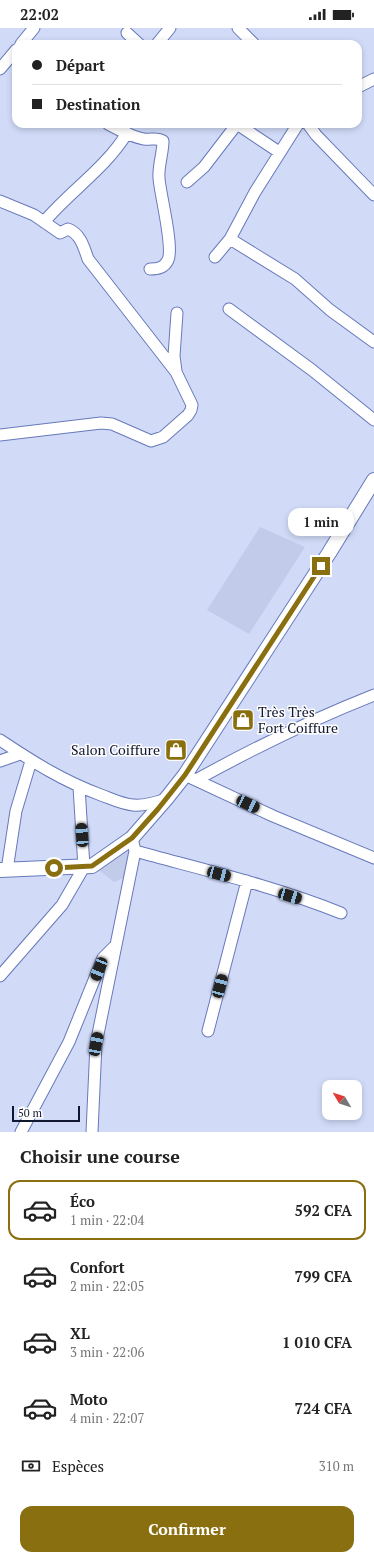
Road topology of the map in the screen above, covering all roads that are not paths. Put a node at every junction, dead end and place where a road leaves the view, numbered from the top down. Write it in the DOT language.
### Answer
graph roads {
  1 [pos="34,28"];
  2 [pos="170,28"];
  3 [pos="238,28"];
  4 [pos="127,33"];
  5 [pos="24,40"];
  6 [pos="135,40"];
  7 [pos="161,40"];
  8 [pos="250,40"];
  9 [pos="12,55"];
  10 [pos="0,69"];
  11 [pos="374,79"];
  12 [pos="362,85"];
  13 [pos="116,128"];
  14 [pos="234,128"];
  15 [pos="243,128"];
  16 [pos="295,128"];
  17 [pos="311,128"];
  18 [pos="127,133"];
  19 [pos="279,152"];
  20 [pos="187,182"];
  21 [pos="374,195"];
  22 [pos="0,201"];
  23 [pos="44,222"];
  24 [pos="230,239"];
  25 [pos="215,257"];
  26 [pos="150,269"];
  27 [pos="229,309"];
  28 [pos="177,312"];
  29 [pos="374,342"];
  30 [pos="176,372"];
  31 [pos="374,420"];
  32 [pos="0,435"];
  33 [pos="374,480"];
  34 [pos="374,695"];
  35 [pos="0,740"];
  36 [pos="20,754"];
  37 [pos="0,761"];
  38 [pos="30,761"];
  39 [pos="191,778"];
  40 [pos="79,787"];
  41 [pos="166,799"];
  42 [pos="133,845"];
  43 [pos="374,858"];
  44 [pos="84,866"];
  45 [pos="4,870"];
  46 [pos="247,882"];
  47 [pos="340,913"];
  48 [pos="114,947"];
  49 [pos="0,976"];
  50 [pos="208,1031"];
  51 [pos="21,1132"];
  52 [pos="92,1132"];
  1 -- 5 [label="street"];
  2 -- 7 [label="street"];
  3 -- 8 [label="street"];
  4 -- 6 [label="street"];
  9 -- 10 [label="street"];
  11 -- 12 [label="street"];
  13 -- 18 [label="street"];
  14 -- 20 [label="street"];
  15 -- 19 [label="street"];
  16 -- 19 [label="street"];
  17 -- 21 [label="street"];
  18 -- 23 [label="street"];
  18 -- 26 [label="street"];
  19 -- 24 [label="street"];
  22 -- 23 [label="street"];
  23 -- 30 [label="street"];
  24 -- 25 [label="street"];
  24 -- 29 [label="street"];
  27 -- 31 [label="street"];
  28 -- 30 [label="street"];
  30 -- 32 [label="street"];
  33 -- 39 [label="main road"];
  34 -- 39 [label="street"];
  35 -- 36 [label="street"];
  36 -- 37 [label="street"];
  36 -- 38 [label="street"];
  38 -- 40 [label="street"];
  38 -- 45 [label="street"];
  39 -- 41 [label="main road"];
  39 -- 43 [label="street"];
  40 -- 41 [label="street"];
  40 -- 44 [label="street"];
  41 -- 42 [label="main road"];
  42 -- 44 [label="main road"];
  42 -- 46 [label="street"];
  42 -- 48 [label="street"];
  44 -- 45 [label="main road"];
  44 -- 49 [label="street"];
  46 -- 47 [label="street"];
  46 -- 50 [label="street"];
  48 -- 51 [label="street"];
  48 -- 52 [label="street"];
}
